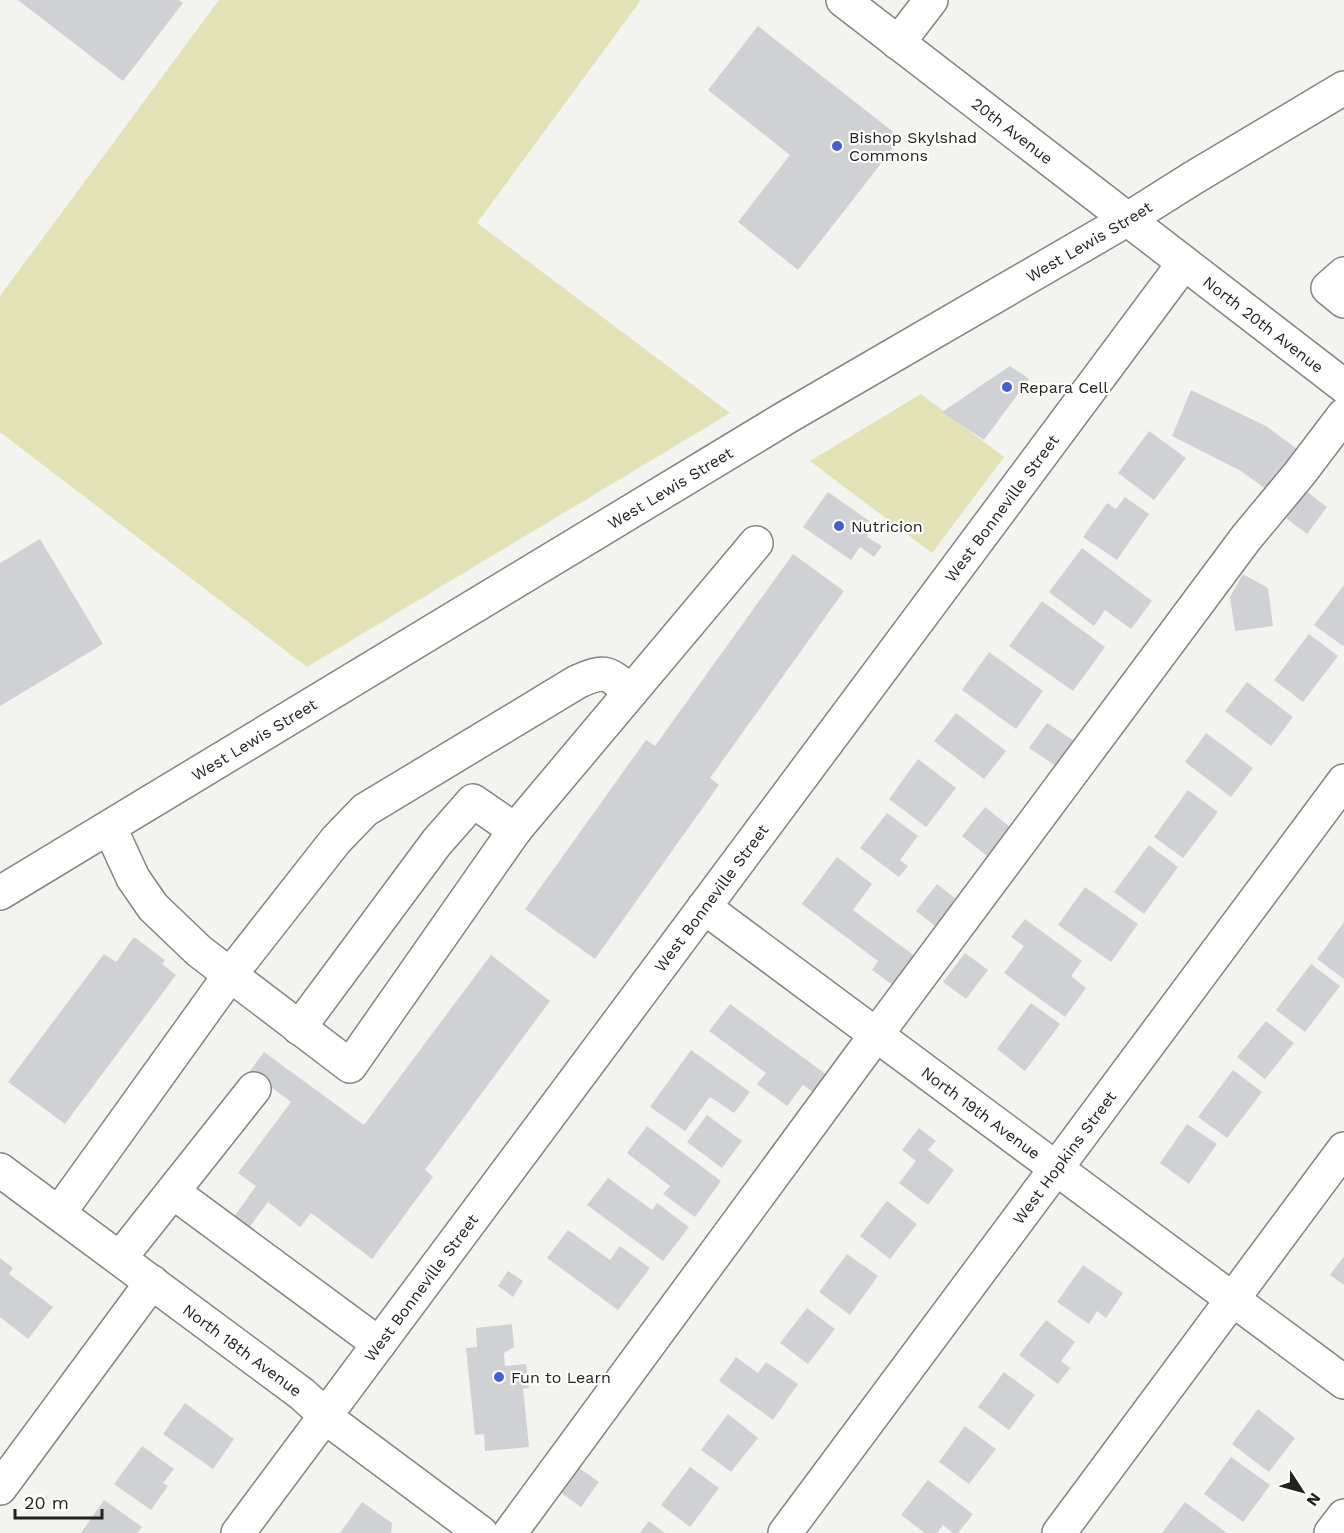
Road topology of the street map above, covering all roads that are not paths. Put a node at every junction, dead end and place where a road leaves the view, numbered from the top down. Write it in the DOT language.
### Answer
graph roads {
  1 [pos="843,0"];
  2 [pos="931,0"];
  3 [pos="898,43"];
  4 [pos="1344,88"];
  5 [pos="1128,219"];
  6 [pos="1184,263"];
  7 [pos="1344,274"];
  8 [pos="1344,301"];
  9 [pos="1344,386"];
  10 [pos="1344,415"];
  11 [pos="756,543"];
  12 [pos="631,692"];
  13 [pos="1344,781"];
  14 [pos="110,828"];
  15 [pos="515,830"];
  16 [pos="0,893"];
  17 [pos="704,907"];
  18 [pos="230,975"];
  19 [pos="300,1028"];
  20 [pos="877,1035"];
  21 [pos="254,1089"];
  22 [pos="1344,1149"];
  23 [pos="1056,1168"];
  24 [pos="0,1170"];
  25 [pos="173,1192"];
  26 [pos="59,1213"];
  27 [pos="120,1258"];
  28 [pos="152,1282"];
  29 [pos="1233,1299"];
  30 [pos="378,1344"];
  31 [pos="1344,1382"];
  32 [pos="326,1415"];
  33 [pos="0,1488"];
  34 [pos="1344,1516"];
  35 [pos="238,1533"];
  36 [pos="481,1533"];
  37 [pos="510,1533"];
  38 [pos="785,1533"];
  39 [pos="1059,1533"];
  40 [pos="1331,1533"];
  1 -- 3 [label="street, 20th Avenue"];
  2 -- 3 [label="street"];
  3 -- 5 [label="street, 20th Avenue"];
  4 -- 5 [label="street, West Lewis Street"];
  5 -- 6 [label="street, 20th Avenue"];
  5 -- 14 [label="street, West Lewis Street"];
  6 -- 9 [label="street, North 20th Avenue"];
  6 -- 17 [label="street, West Bonneville Street"];
  7 -- 8 [label="street"];
  10 -- 20 [label="street"];
  11 -- 12 [label="street"];
  12 -- 15 [label="street"];
  12 -- 18 [label="street"];
  13 -- 23 [label="street, West Hopkins Street"];
  14 -- 16 [label="street, West Lewis Street"];
  14 -- 18 [label="street"];
  15 -- 19 [label="street"];
  15 -- 19 [label="street"];
  17 -- 20 [label="street, North 19th Avenue"];
  17 -- 30 [label="street, West Bonneville Street"];
  18 -- 19 [label="street"];
  18 -- 26 [label="street"];
  20 -- 23 [label="street, North 19th Avenue"];
  20 -- 37 [label="street"];
  21 -- 25 [label="street"];
  22 -- 29 [label="street"];
  23 -- 29 [label="street, North 19th Avenue"];
  23 -- 38 [label="street, West Hopkins Street"];
  24 -- 26 [label="street, North 18th Avenue"];
  25 -- 27 [label="street"];
  25 -- 30 [label="street"];
  26 -- 27 [label="street, North 18th Avenue"];
  27 -- 28 [label="street, North 18th Avenue"];
  28 -- 32 [label="street, North 18th Avenue"];
  28 -- 33 [label="street"];
  29 -- 31 [label="street, North 19th Avenue"];
  29 -- 39 [label="street"];
  30 -- 32 [label="street, West Bonneville Street"];
  32 -- 35 [label="street, West Bonneville Street"];
  32 -- 36 [label="street, North 18th Avenue"];
  34 -- 40 [label="street"];
}
